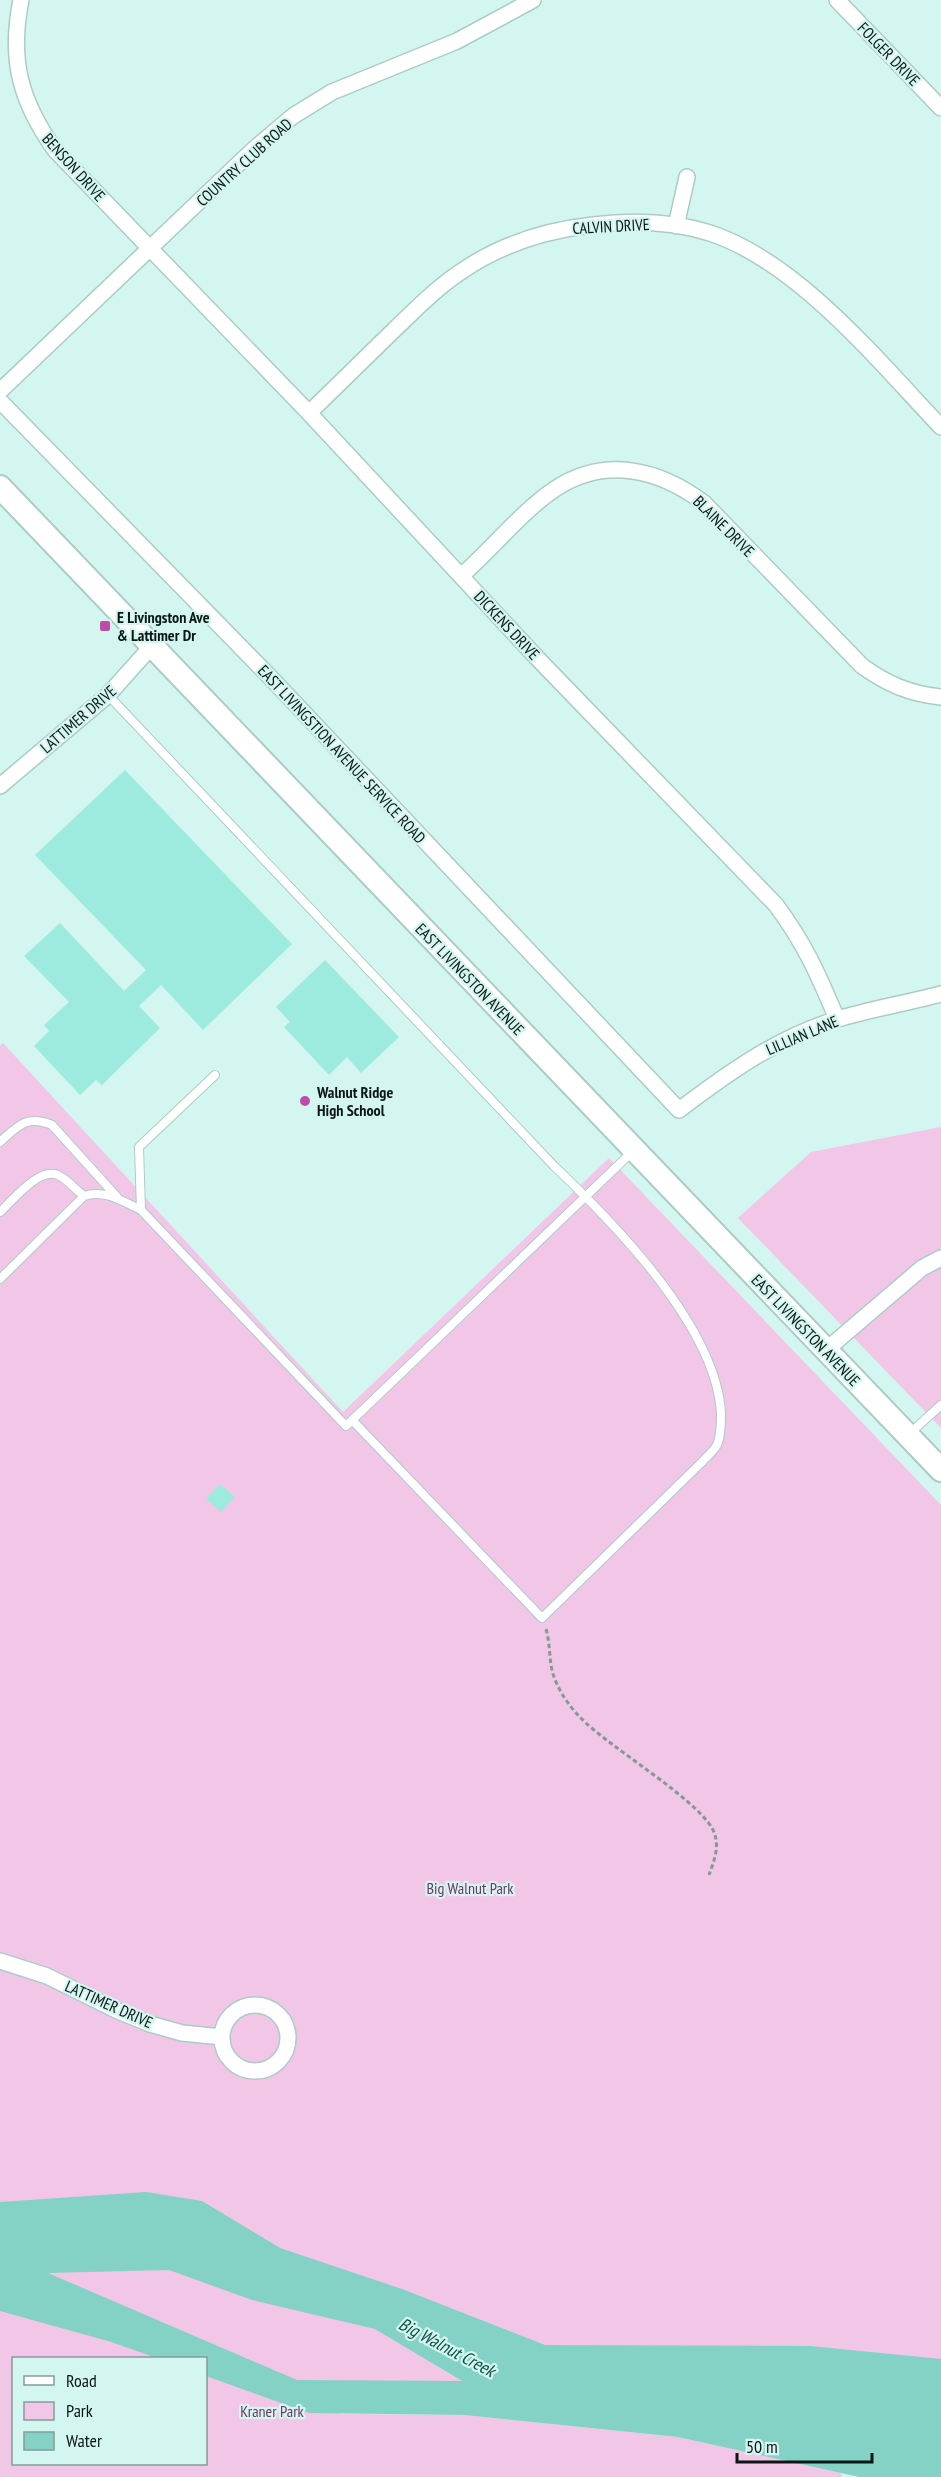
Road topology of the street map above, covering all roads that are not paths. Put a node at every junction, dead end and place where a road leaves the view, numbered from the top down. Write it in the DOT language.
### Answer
graph roads {
  1 [pos="21,0"];
  2 [pos="533,0"];
  3 [pos="837,0"];
  4 [pos="941,108"];
  5 [pos="687,177"];
  6 [pos="676,226"];
  7 [pos="152,249"];
  8 [pos="0,391"];
  9 [pos="0,401"];
  10 [pos="309,413"];
  11 [pos="941,427"];
  12 [pos="0,487"];
  13 [pos="461,576"];
  14 [pos="151,648"];
  15 [pos="108,695"];
  16 [pos="941,697"];
  17 [pos="0,786"];
  18 [pos="941,994"];
  19 [pos="837,1019"];
  20 [pos="216,1075"];
  21 [pos="680,1110"];
  22 [pos="0,1142"];
  23 [pos="634,1150"];
  24 [pos="84,1196"];
  25 [pos="586,1196"];
  26 [pos="120,1200"];
  27 [pos="141,1210"];
  28 [pos="0,1212"];
  29 [pos="941,1258"];
  30 [pos="0,1279"];
  31 [pos="826,1350"];
  32 [pos="941,1405"];
  33 [pos="352,1420"];
  34 [pos="908,1436"];
  35 [pos="941,1470"];
  36 [pos="0,1960"];
  37 [pos="222,2037"];
  1 -- 7 [label="street, BENSON DRIVE"];
  2 -- 7 [label="street, COUNTRY CLUB ROAD"];
  3 -- 4 [label="street, FOLGER DRIVE"];
  5 -- 6 [label="street"];
  6 -- 10 [label="street, CALVIN DRIVE"];
  6 -- 11 [label="street, CALVIN DRIVE"];
  7 -- 8 [label="street, COUNTRY CLUB ROAD"];
  7 -- 10 [label="street, DICKENS DRIVE"];
  9 -- 21 [label="street, EAST LIVINGSTION AVENUE SERVICE ROAD"];
  10 -- 13 [label="street, DICKENS DRIVE"];
  12 -- 14 [label="main road, EAST LIVINGSTON AVENUE"];
  13 -- 16 [label="street, BLAINE DRIVE"];
  13 -- 19 [label="street, DICKENS DRIVE"];
  14 -- 15 [label="street, LATTIMER DRIVE"];
  14 -- 23 [label="main road, EAST LIVINGSTON AVENUE"];
  15 -- 17 [label="street, LATTIMER DRIVE"];
  15 -- 25 [label="lane"];
  18 -- 19 [label="street, LILLIAN LANE"];
  19 -- 21 [label="street, LILLIAN LANE"];
  20 -- 27 [label="lane"];
  22 -- 26 [label="lane"];
  23 -- 25 [label="lane"];
  23 -- 31 [label="main road, EAST LIVINGSTON AVENUE"];
  24 -- 26 [label="lane"];
  24 -- 28 [label="lane"];
  24 -- 30 [label="lane"];
  25 -- 33 [label="lane"];
  25 -- 33 [label="lane"];
  26 -- 27 [label="lane"];
  27 -- 33 [label="lane"];
  29 -- 31 [label="street"];
  31 -- 34 [label="main road, EAST LIVINGSTON AVENUE"];
  32 -- 34 [label="lane"];
  34 -- 35 [label="main road, EAST LIVINGSTON AVENUE"];
  36 -- 37 [label="street, LATTIMER DRIVE"];
  37 -- 37 [label="street"];
}
